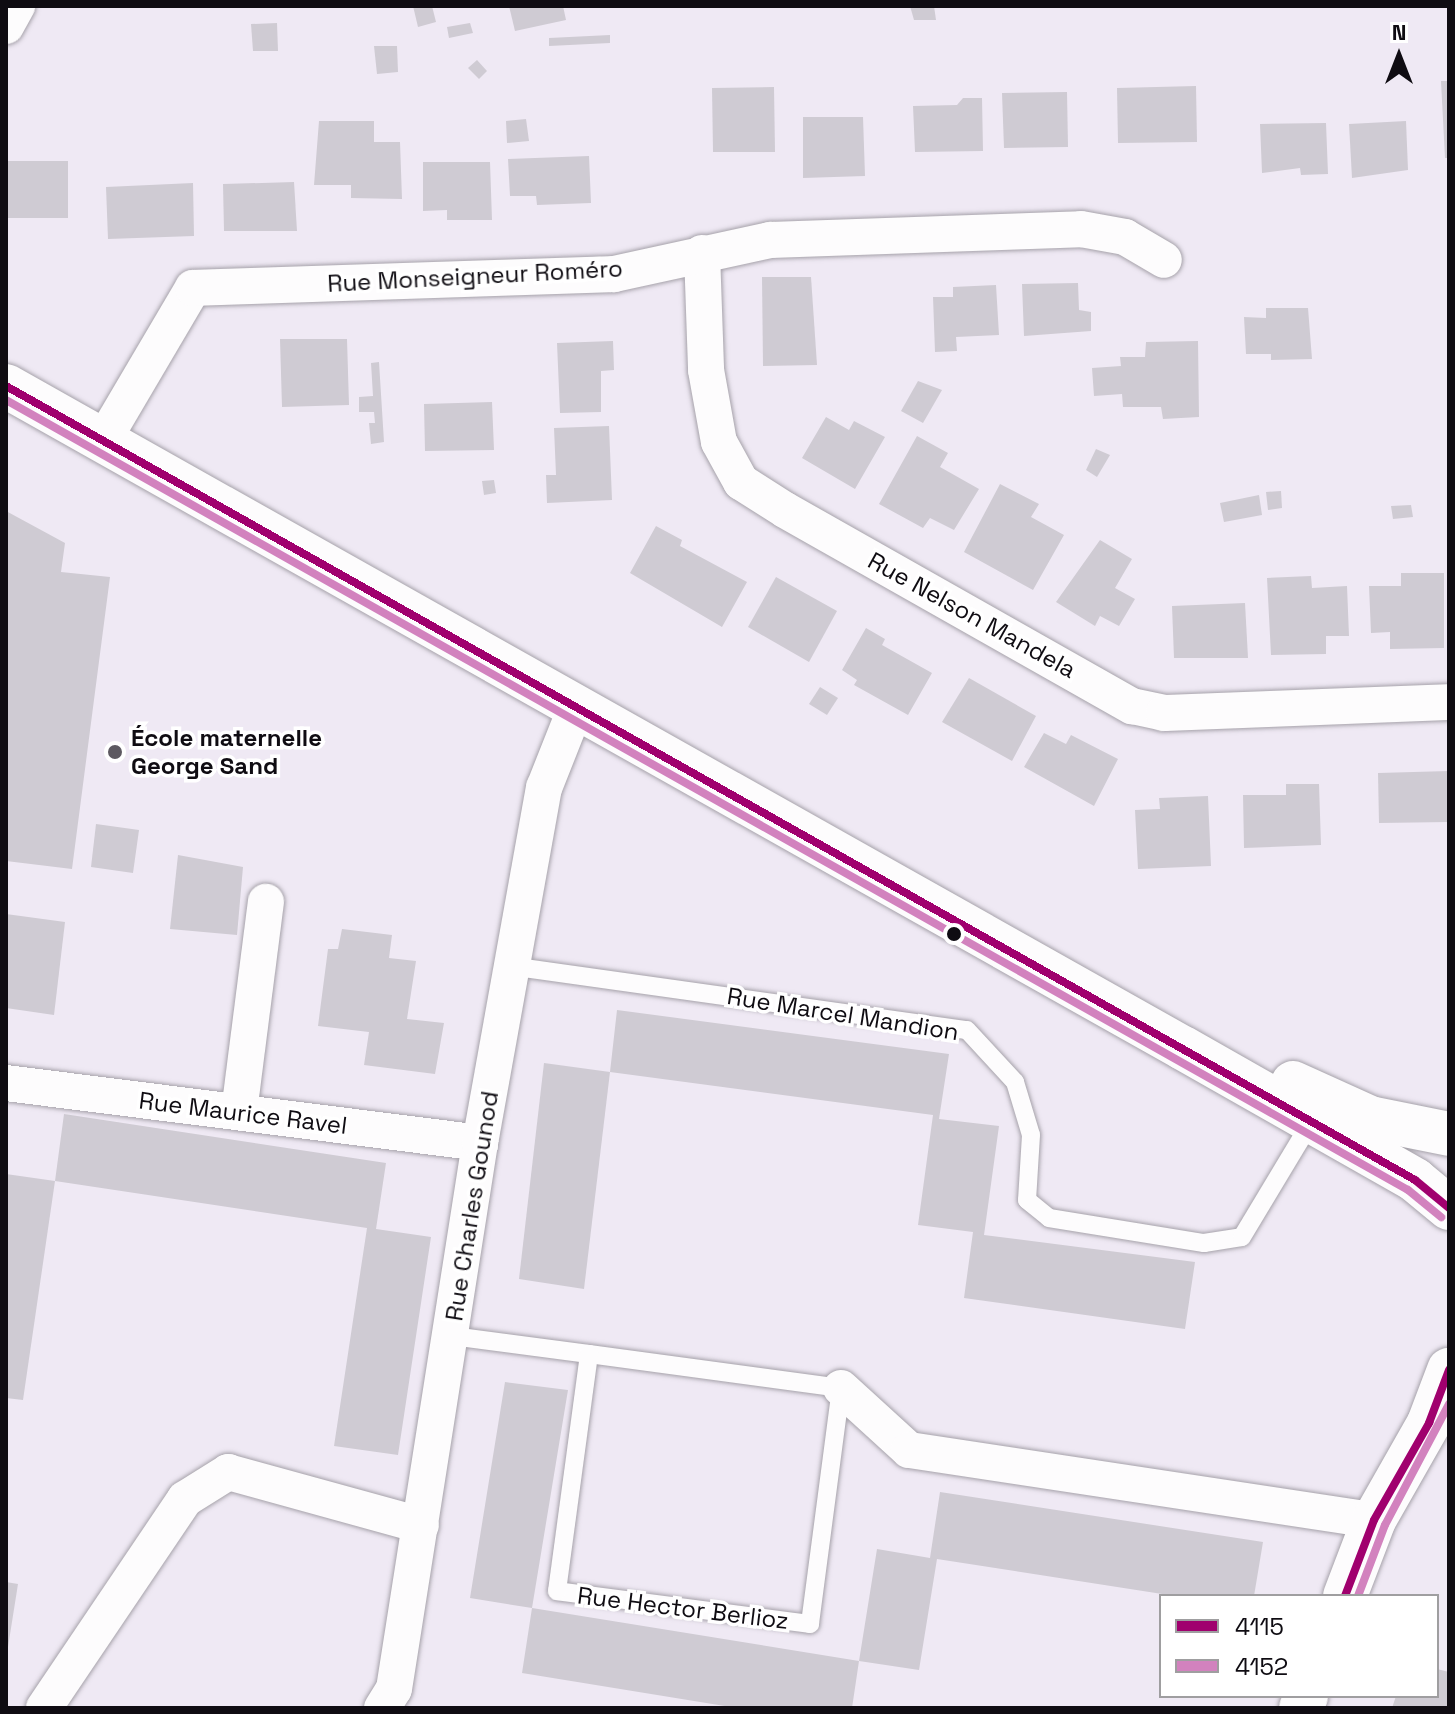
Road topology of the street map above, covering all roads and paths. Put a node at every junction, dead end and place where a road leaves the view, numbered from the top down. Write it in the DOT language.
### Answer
graph roads {
  1 [pos="17,6"];
  2 [pos="6,26"];
  3 [pos="702,253"];
  4 [pos="1164,260"];
  5 [pos="6,386"];
  6 [pos="104,439"];
  7 [pos="1449,702"];
  8 [pos="576,707"];
  9 [pos="266,902"];
  10 [pos="510,966"];
  11 [pos="1183,1048"];
  12 [pos="6,1083"];
  13 [pos="239,1112"];
  14 [pos="1311,1122"];
  15 [pos="1449,1134"];
  16 [pos="480,1143"];
  17 [pos="1449,1208"];
  18 [pos="452,1336"];
  19 [pos="589,1354"];
  20 [pos="1449,1370"];
  21 [pos="841,1388"];
  22 [pos="1439,1416"];
  23 [pos="1374,1520"];
  24 [pos="421,1525"];
  25 [pos="1346,1594"];
  26 [pos="396,1702"];
  27 [pos="44,1708"];
  1 -- 2 [label="street"];
  3 -- 4 [label="street, Rue Monseigneur Roméro"];
  3 -- 6 [label="street, Rue Monseigneur Roméro"];
  3 -- 7 [label="street, Rue Nelson Mandela"];
  5 -- 6 [label="street"];
  6 -- 8 [label="street"];
  8 -- 10 [label="street, Rue Charles Gounod"];
  8 -- 11 [label="street"];
  9 -- 13 [label="street"];
  10 -- 14 [label="lane, Rue Marcel Mandion"];
  10 -- 16 [label="street, Rue Charles Gounod"];
  11 -- 14 [label="street"];
  11 -- 15 [label="street"];
  12 -- 13 [label="street, Rue Maurice Ravel"];
  13 -- 16 [label="street, Rue Maurice Ravel"];
  14 -- 17 [label="street"];
  16 -- 18 [label="street, Rue Charles Gounod"];
  18 -- 19 [label="lane"];
  18 -- 24 [label="street, Rue Charles Gounod"];
  19 -- 21 [label="lane"];
  19 -- 21 [label="lane, Rue Hector Berlioz"];
  20 -- 22 [label="street"];
  21 -- 23 [label="street"];
  22 -- 23 [label="street"];
  23 -- 25 [label="street"];
  24 -- 26 [label="street, Rue Charles Gounod"];
  24 -- 27 [label="street"];
}
